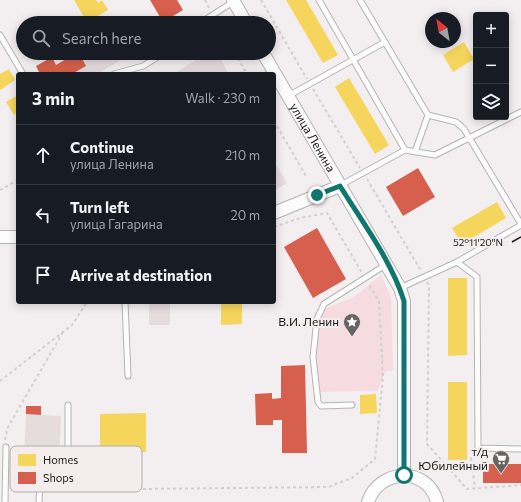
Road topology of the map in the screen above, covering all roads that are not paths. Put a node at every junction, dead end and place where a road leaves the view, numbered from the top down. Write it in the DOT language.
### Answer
graph roads {
  1 [pos="319,0"];
  2 [pos="360,0"];
  3 [pos="233,1"];
  4 [pos="210,16"];
  5 [pos="242,16"];
  6 [pos="0,35"];
  7 [pos="385,42"];
  8 [pos="353,59"];
  9 [pos="153,60"];
  10 [pos="267,60"];
  11 [pos="22,72"];
  12 [pos="121,72"];
  13 [pos="274,72"];
  14 [pos="276,75"];
  15 [pos="288,96"];
  16 [pos="521,112"];
  17 [pos="428,115"];
  18 [pos="470,138"];
  19 [pos="405,150"];
  20 [pos="415,152"];
  21 [pos="340,186"];
  22 [pos="276,212"];
  23 [pos="521,224"];
  24 [pos="0,237"];
  25 [pos="16,237"];
  26 [pos="457,262"];
  27 [pos="387,263"];
  28 [pos="400,288"];
  29 [pos="125,304"];
  30 [pos="128,376"];
  31 [pos="68,405"];
  32 [pos="352,405"];
  33 [pos="6,444"];
  34 [pos="68,446"];
  35 [pos="521,449"];
  36 [pos="404,475"];
  37 [pos="39,492"];
  38 [pos="5,502"];
  39 [pos="40,502"];
  40 [pos="368,502"];
  41 [pos="438,502"];
  1 -- 8 [label="lane"];
  2 -- 7 [label="lane"];
  3 -- 4 [label="lane"];
  3 -- 5 [label="street"];
  6 -- 11 [label="lane"];
  7 -- 8 [label="lane"];
  7 -- 17 [label="lane"];
  8 -- 15 [label="lane"];
  8 -- 19 [label="lane"];
  9 -- 12 [label="lane"];
  10 -- 13 [label="street, улица Ленина"];
  14 -- 15 [label="street, улица Ленина"];
  15 -- 21 [label="street, улица Ленина"];
  16 -- 18 [label="lane"];
  17 -- 18 [label="lane"];
  17 -- 20 [label="lane"];
  18 -- 20 [label="lane"];
  18 -- 23 [label="lane"];
  19 -- 20 [label="lane"];
  19 -- 21 [label="lane"];
  21 -- 22 [label="street"];
  21 -- 27 [label="street, улица Ленина"];
  23 -- 26 [label="lane"];
  24 -- 25 [label="street"];
  26 -- 28 [label="lane"];
  26 -- 35 [label="lane"];
  27 -- 28 [label="street, улица Ленина"];
  27 -- 32 [label="lane"];
  28 -- 36 [label="street, улица Ленина"];
  29 -- 30 [label="lane"];
  31 -- 34 [label="lane"];
  33 -- 38 [label="lane"];
  36 -- 40 [label="street"];
  36 -- 41 [label="street"];
  37 -- 39 [label="lane"];
}
